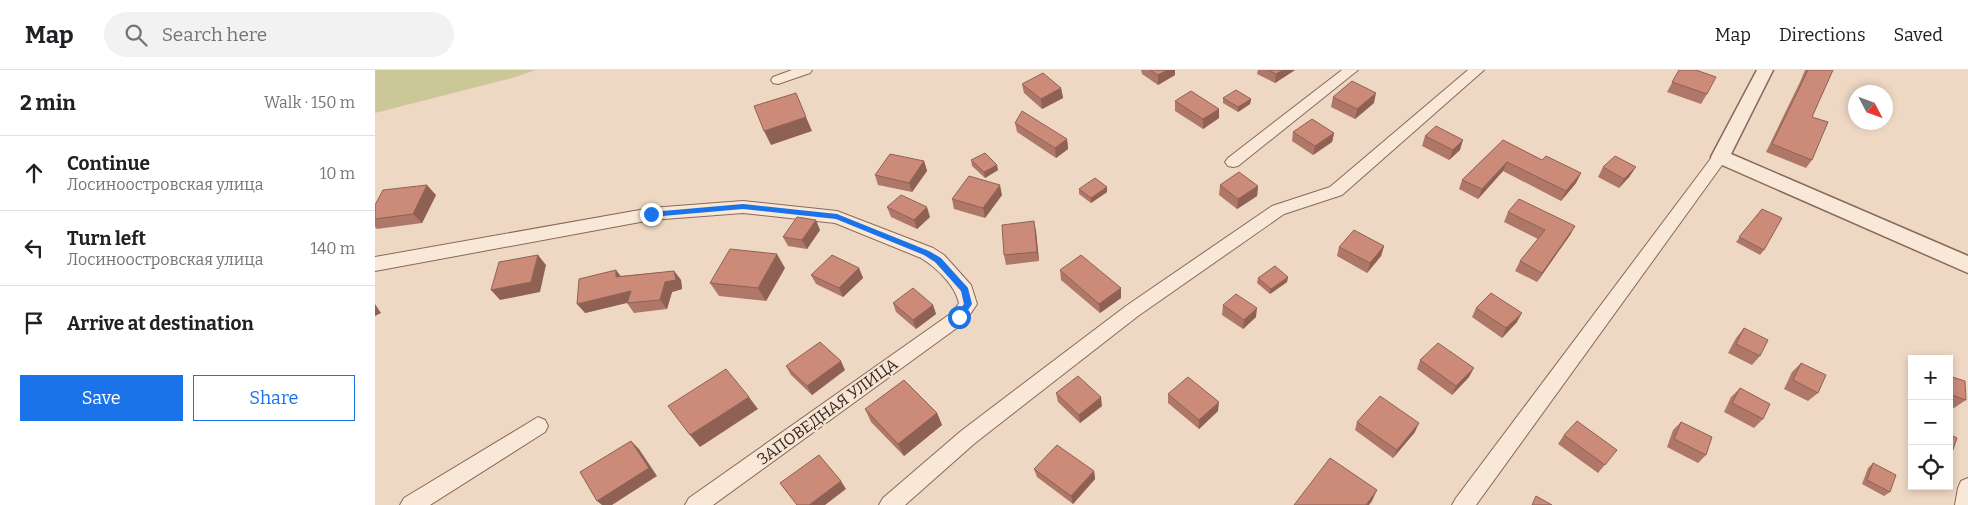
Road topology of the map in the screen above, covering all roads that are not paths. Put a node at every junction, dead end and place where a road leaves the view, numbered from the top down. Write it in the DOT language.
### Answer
graph roads {
  1 [pos="805,70"];
  2 [pos="1351,70"];
  3 [pos="1477,70"];
  4 [pos="1765,70"];
  5 [pos="778,80"];
  6 [pos="1720,157"];
  7 [pos="1233,162"];
  8 [pos="375,264"];
  9 [pos="1968,265"];
  10 [pos="538,426"];
  11 [pos="1968,488"];
  12 [pos="411,505"];
  13 [pos="696,505"];
  14 [pos="890,505"];
  15 [pos="1463,505"];
  16 [pos="1966,505"];
  1 -- 5 [label="street"];
  2 -- 7 [label="street"];
  3 -- 14 [label="street"];
  4 -- 6 [label="street"];
  6 -- 9 [label="street"];
  6 -- 15 [label="street"];
  8 -- 13 [label="street, ЗАПОВЕДНАЯ УЛИЦА"];
  10 -- 12 [label="street"];
  11 -- 16 [label="street"];
}
